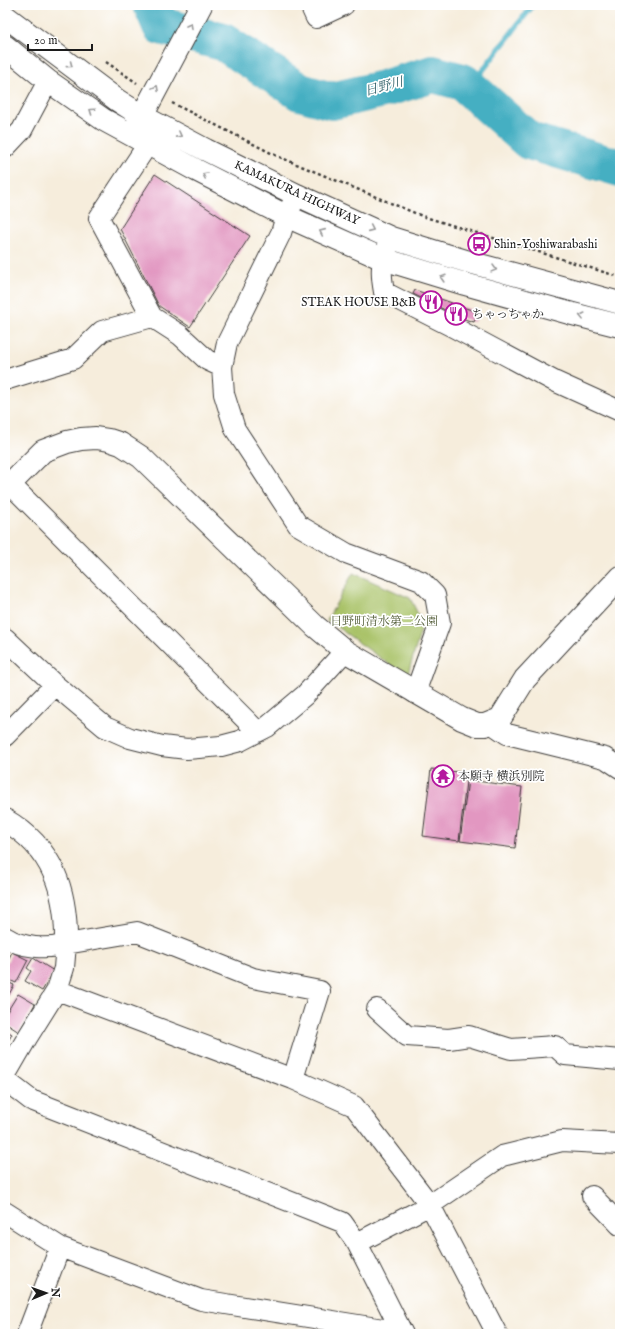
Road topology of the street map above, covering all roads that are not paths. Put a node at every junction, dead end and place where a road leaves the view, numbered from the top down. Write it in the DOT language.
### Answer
graph roads {
  1 [pos="201,5"];
  2 [pos="310,5"];
  3 [pos="344,5"];
  4 [pos="5,16"];
  5 [pos="5,46"];
  6 [pos="48,81"];
  7 [pos="142,116"];
  8 [pos="140,139"];
  9 [pos="5,148"];
  10 [pos="297,195"];
  11 [pos="286,216"];
  12 [pos="391,238"];
  13 [pos="383,259"];
  14 [pos="620,303"];
  15 [pos="152,317"];
  16 [pos="620,326"];
  17 [pos="222,367"];
  18 [pos="5,380"];
  19 [pos="620,411"];
  20 [pos="7,486"];
  21 [pos="620,577"];
  22 [pos="5,638"];
  23 [pos="345,651"];
  24 [pos="55,685"];
  25 [pos="415,693"];
  26 [pos="490,723"];
  27 [pos="258,732"];
  28 [pos="5,736"];
  29 [pos="620,768"];
  30 [pos="5,820"];
  31 [pos="5,937"];
  32 [pos="66,944"];
  33 [pos="57,990"];
  34 [pos="377,1009"];
  35 [pos="620,1060"];
  36 [pos="5,1076"];
  37 [pos="293,1079"];
  38 [pos="5,1080"];
  39 [pos="620,1142"];
  40 [pos="592,1196"];
  41 [pos="430,1205"];
  42 [pos="5,1212"];
  43 [pos="620,1225"];
  44 [pos="357,1243"];
  45 [pos="60,1247"];
  46 [pos="402,1333"];
  47 [pos="26,1334"];
  48 [pos="497,1334"];
  7 -- 1 [label="main road, one-way"];
  2 -- 3 [label="street"];
  4 -- 7 [label="main road, KAMAKURA HIGHWAY, one-way"];
  5 -- 6 [label="main road, KAMAKURA HIGHWAY"];
  8 -- 6 [label="main road, KAMAKURA HIGHWAY, one-way"];
  6 -- 9 [label="street"];
  7 -- 8 [label="main road"];
  7 -- 10 [label="main road, KAMAKURA HIGHWAY, one-way"];
  11 -- 8 [label="main road, KAMAKURA HIGHWAY, one-way"];
  8 -- 15 [label="street"];
  10 -- 11 [label="street"];
  10 -- 12 [label="main road, KAMAKURA HIGHWAY, one-way"];
  13 -- 11 [label="main road, KAMAKURA HIGHWAY, one-way"];
  11 -- 17 [label="street"];
  12 -- 13 [label="street"];
  12 -- 14 [label="main road, KAMAKURA HIGHWAY, one-way"];
  16 -- 13 [label="main road, KAMAKURA HIGHWAY, one-way"];
  13 -- 19 [label="street"];
  15 -- 17 [label="street"];
  15 -- 18 [label="street"];
  17 -- 25 [label="street"];
  20 -- 23 [label="main road"];
  20 -- 27 [label="street"];
  21 -- 26 [label="main road"];
  22 -- 24 [label="street"];
  23 -- 25 [label="main road"];
  23 -- 27 [label="street"];
  24 -- 27 [label="street"];
  24 -- 28 [label="street"];
  25 -- 26 [label="main road"];
  26 -- 29 [label="street"];
  30 -- 32 [label="main road"];
  31 -- 32 [label="street"];
  32 -- 33 [label="street"];
  32 -- 37 [label="street"];
  33 -- 36 [label="street"];
  33 -- 37 [label="street"];
  34 -- 35 [label="street"];
  37 -- 41 [label="street"];
  38 -- 44 [label="street"];
  39 -- 41 [label="street"];
  40 -- 43 [label="street"];
  41 -- 44 [label="street"];
  41 -- 48 [label="street"];
  42 -- 45 [label="street"];
  44 -- 46 [label="street"];
  45 -- 46 [label="street"];
  45 -- 47 [label="street"];
}
